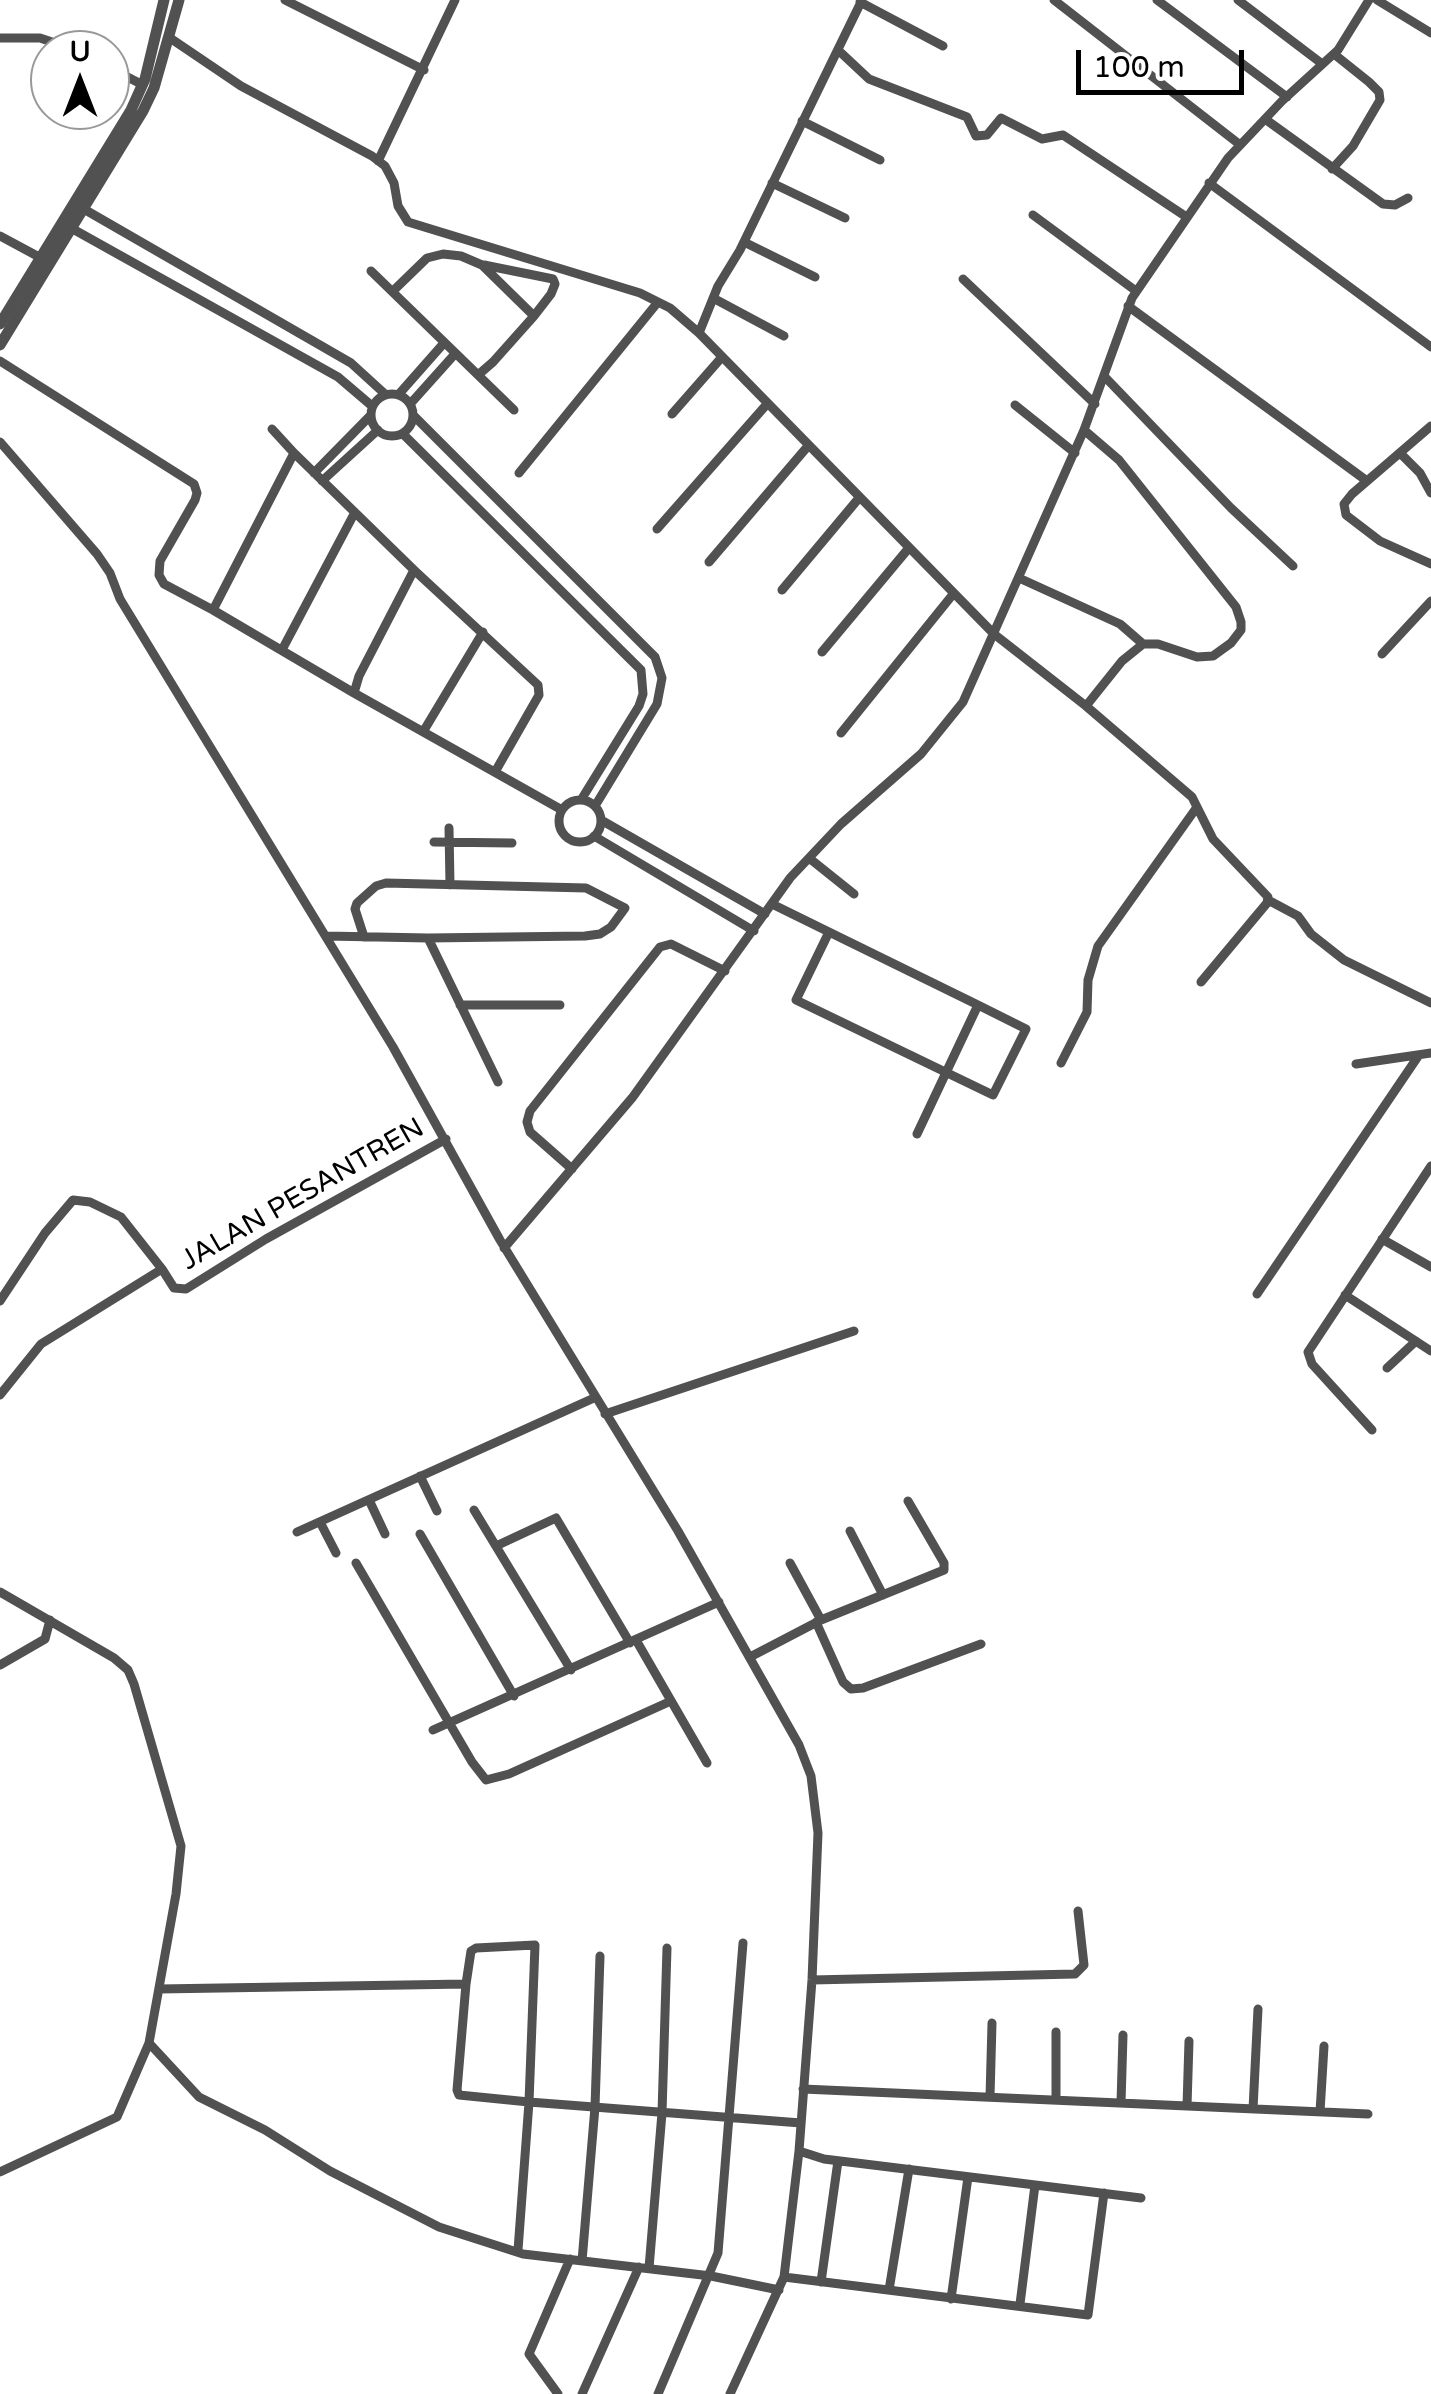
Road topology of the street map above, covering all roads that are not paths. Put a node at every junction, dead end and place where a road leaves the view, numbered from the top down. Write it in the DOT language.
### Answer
graph roads {
  1 [pos="164,0"];
  2 [pos="180,0"];
  3 [pos="286,0"];
  4 [pos="455,0"];
  5 [pos="1054,0"];
  6 [pos="1157,0"];
  7 [pos="1238,0"];
  8 [pos="1373,0"];
  9 [pos="861,1"];
  10 [pos="1431,33"];
  11 [pos="0,38"];
  12 [pos="30,38"];
  13 [pos="170,38"];
  14 [pos="943,46"];
  15 [pos="838,50"];
  16 [pos="1334,54"];
  17 [pos="1321,63"];
  18 [pos="424,70"];
  19 [pos="130,78"];
  20 [pos="143,85"];
  21 [pos="1287,97"];
  22 [pos="1264,119"];
  23 [pos="802,121"];
  24 [pos="1239,144"];
  25 [pos="880,160"];
  26 [pos="378,161"];
  27 [pos="1332,168"];
  28 [pos="772,184"];
  29 [pos="1209,184"];
  30 [pos="1408,198"];
  31 [pos="82,208"];
  32 [pos="1033,215"];
  33 [pos="1186,216"];
  34 [pos="845,218"];
  35 [pos="71,228"];
  36 [pos="0,236"];
  37 [pos="744,242"];
  38 [pos="40,258"];
  39 [pos="482,264"];
  40 [pos="371,271"];
  41 [pos="815,276"];
  42 [pos="963,278"];
  43 [pos="392,291"];
  44 [pos="1136,291"];
  45 [pos="713,298"];
  46 [pos="658,302"];
  47 [pos="1128,306"];
  48 [pos="534,316"];
  49 [pos="0,322"];
  50 [pos="699,333"];
  51 [pos="784,336"];
  52 [pos="444,343"];
  53 [pos="0,345"];
  54 [pos="1431,347"];
  55 [pos="454,355"];
  56 [pos="722,357"];
  57 [pos="0,361"];
  58 [pos="478,375"];
  59 [pos="1104,376"];
  60 [pos="385,394"];
  61 [pos="400,394"];
  62 [pos="411,403"];
  63 [pos="767,404"];
  64 [pos="1095,404"];
  65 [pos="1015,406"];
  66 [pos="514,410"];
  67 [pos="372,411"];
  68 [pos="672,414"];
  69 [pos="414,416"];
  70 [pos="1431,426"];
  71 [pos="272,428"];
  72 [pos="378,430"];
  73 [pos="1084,430"];
  74 [pos="402,434"];
  75 [pos="0,442"];
  76 [pos="808,446"];
  77 [pos="1074,453"];
  78 [pos="1400,453"];
  79 [pos="294,454"];
  80 [pos="314,473"];
  81 [pos="519,473"];
  82 [pos="322,481"];
  83 [pos="1367,482"];
  84 [pos="1431,493"];
  85 [pos="858,498"];
  86 [pos="354,514"];
  87 [pos="657,529"];
  88 [pos="908,548"];
  89 [pos="709,562"];
  90 [pos="1431,564"];
  91 [pos="1294,566"];
  92 [pos="414,570"];
  93 [pos="1019,578"];
  94 [pos="782,590"];
  95 [pos="954,593"];
  96 [pos="1431,601"];
  97 [pos="213,610"];
  98 [pos="483,632"];
  99 [pos="994,634"];
  100 [pos="1143,644"];
  101 [pos="283,648"];
  102 [pos="822,652"];
  103 [pos="1382,654"];
  104 [pos="354,692"];
  105 [pos="1086,706"];
  106 [pos="424,732"];
  107 [pos="840,733"];
  108 [pos="620,736"];
  109 [pos="633,744"];
  110 [pos="495,772"];
  111 [pos="581,800"];
  112 [pos="595,806"];
  113 [pos="1197,806"];
  114 [pos="562,810"];
  115 [pos="601,820"];
  116 [pos="449,828"];
  117 [pos="594,836"];
  118 [pos="434,842"];
  119 [pos="449,842"];
  120 [pos="512,843"];
  121 [pos="808,858"];
  122 [pos="670,860"];
  123 [pos="662,876"];
  124 [pos="450,885"];
  125 [pos="854,894"];
  126 [pos="1268,900"];
  127 [pos="768,909"];
  128 [pos="754,930"];
  129 [pos="828,932"];
  130 [pos="326,936"];
  131 [pos="364,937"];
  132 [pos="428,938"];
  133 [pos="725,971"];
  134 [pos="1200,982"];
  135 [pos="1431,1003"];
  136 [pos="460,1005"];
  137 [pos="560,1005"];
  138 [pos="978,1006"];
  139 [pos="1431,1053"];
  140 [pos="1419,1055"];
  141 [pos="1061,1062"];
  142 [pos="1356,1064"];
  143 [pos="946,1072"];
  144 [pos="498,1082"];
  145 [pos="916,1134"];
  146 [pos="446,1139"];
  147 [pos="1431,1166"];
  148 [pos="572,1169"];
  149 [pos="1418,1182"];
  150 [pos="1431,1190"];
  151 [pos="1382,1239"];
  152 [pos="504,1248"];
  153 [pos="1431,1266"];
  154 [pos="162,1268"];
  155 [pos="1257,1294"];
  156 [pos="1345,1295"];
  157 [pos="0,1301"];
  158 [pos="854,1331"];
  159 [pos="1416,1341"];
  160 [pos="1431,1350"];
  161 [pos="1388,1368"];
  162 [pos="0,1395"];
  163 [pos="594,1398"];
  164 [pos="604,1414"];
  165 [pos="1372,1430"];
  166 [pos="420,1476"];
  167 [pos="368,1500"];
  168 [pos="908,1501"];
  169 [pos="474,1510"];
  170 [pos="437,1511"];
  171 [pos="320,1522"];
  172 [pos="297,1532"];
  173 [pos="850,1532"];
  174 [pos="385,1534"];
  175 [pos="420,1534"];
  176 [pos="496,1546"];
  177 [pos="336,1552"];
  178 [pos="790,1562"];
  179 [pos="356,1564"];
  180 [pos="0,1592"];
  181 [pos="882,1594"];
  182 [pos="718,1602"];
  183 [pos="50,1620"];
  184 [pos="818,1621"];
  185 [pos="632,1642"];
  186 [pos="981,1644"];
  187 [pos="750,1656"];
  188 [pos="0,1665"];
  189 [pos="571,1670"];
  190 [pos="514,1696"];
  191 [pos="671,1701"];
  192 [pos="450,1724"];
  193 [pos="433,1730"];
  194 [pos="707,1763"];
  195 [pos="1078,1910"];
  196 [pos="743,1942"];
  197 [pos="667,1948"];
  198 [pos="600,1956"];
  199 [pos="812,1980"];
  200 [pos="466,1984"];
  201 [pos="158,1989"];
  202 [pos="1258,2009"];
  203 [pos="992,2023"];
  204 [pos="1056,2032"];
  205 [pos="1123,2036"];
  206 [pos="1189,2041"];
  207 [pos="148,2043"];
  208 [pos="1324,2046"];
  209 [pos="804,2090"];
  210 [pos="990,2097"];
  211 [pos="1056,2100"];
  212 [pos="529,2102"];
  213 [pos="1121,2103"];
  214 [pos="1187,2106"];
  215 [pos="595,2107"];
  216 [pos="1253,2109"];
  217 [pos="1320,2112"];
  218 [pos="662,2113"];
  219 [pos="1368,2114"];
  220 [pos="730,2118"];
  221 [pos="801,2124"];
  222 [pos="799,2151"];
  223 [pos="838,2161"];
  224 [pos="908,2169"];
  225 [pos="0,2172"];
  226 [pos="968,2177"];
  227 [pos="1035,2185"];
  228 [pos="1104,2194"];
  229 [pos="1141,2198"];
  230 [pos="518,2250"];
  231 [pos="576,2260"];
  232 [pos="644,2267"];
  233 [pos="711,2276"];
  234 [pos="784,2277"];
  235 [pos="821,2282"];
  236 [pos="780,2290"];
  237 [pos="889,2290"];
  238 [pos="951,2298"];
  239 [pos="1020,2304"];
  240 [pos="558,2394"];
  241 [pos="582,2394"];
  242 [pos="658,2394"];
  243 [pos="730,2394"];
  1 -- 20 [label="street"];
  2 -- 13 [label="street"];
  3 -- 18 [label="street"];
  4 -- 18 [label="street"];
  5 -- 24 [label="street"];
  6 -- 21 [label="street"];
  7 -- 17 [label="street"];
  8 -- 10 [label="street"];
  8 -- 16 [label="street"];
  9 -- 14 [label="street"];
  9 -- 15 [label="street"];
  11 -- 12 [label="street"];
  13 -- 26 [label="street"];
  13 -- 31 [label="street"];
  15 -- 23 [label="street"];
  15 -- 33 [label="street"];
  16 -- 17 [label="street"];
  16 -- 27 [label="street"];
  17 -- 21 [label="street"];
  18 -- 26 [label="street"];
  19 -- 20 [label="street"];
  20 -- 38 [label="street"];
  21 -- 22 [label="street"];
  22 -- 24 [label="street"];
  22 -- 27 [label="street"];
  23 -- 25 [label="street"];
  23 -- 28 [label="street"];
  24 -- 29 [label="street"];
  26 -- 46 [label="street"];
  27 -- 30 [label="street"];
  28 -- 34 [label="street"];
  28 -- 37 [label="street"];
  29 -- 33 [label="street"];
  29 -- 54 [label="street"];
  31 -- 35 [label="street"];
  31 -- 60 [label="street"];
  32 -- 44 [label="street"];
  33 -- 44 [label="street"];
  35 -- 53 [label="street"];
  35 -- 67 [label="street"];
  36 -- 38 [label="street"];
  37 -- 41 [label="street"];
  37 -- 45 [label="street"];
  38 -- 49 [label="street"];
  39 -- 43 [label="street"];
  39 -- 48 [label="street"];
  39 -- 48 [label="street"];
  40 -- 43 [label="street"];
  42 -- 64 [label="street"];
  43 -- 52 [label="street"];
  44 -- 47 [label="street"];
  45 -- 50 [label="street"];
  45 -- 51 [label="street"];
  46 -- 50 [label="street"];
  46 -- 81 [label="street"];
  47 -- 59 [label="street"];
  47 -- 83 [label="street"];
  48 -- 58 [label="street"];
  50 -- 56 [label="street"];
  52 -- 55 [label="street"];
  52 -- 61 [label="street"];
  55 -- 58 [label="street"];
  55 -- 62 [label="street"];
  56 -- 63 [label="street"];
  56 -- 68 [label="street"];
  57 -- 97 [label="street"];
  58 -- 66 [label="street"];
  59 -- 64 [label="street"];
  59 -- 91 [label="street"];
  60 -- 61 [label="street"];
  60 -- 67 [label="street"];
  61 -- 62 [label="street"];
  62 -- 69 [label="street"];
  63 -- 76 [label="street"];
  63 -- 87 [label="street"];
  64 -- 73 [label="street"];
  65 -- 77 [label="street"];
  67 -- 72 [label="street"];
  67 -- 80 [label="street"];
  69 -- 74 [label="street"];
  69 -- 109 [label="street"];
  70 -- 78 [label="street"];
  71 -- 79 [label="street"];
  72 -- 74 [label="street"];
  72 -- 82 [label="street"];
  73 -- 77 [label="street"];
  73 -- 100 [label="street"];
  74 -- 108 [label="street"];
  75 -- 130 [label="street"];
  76 -- 85 [label="street"];
  76 -- 89 [label="street"];
  77 -- 93 [label="street"];
  78 -- 83 [label="street"];
  78 -- 84 [label="street"];
  79 -- 80 [label="street"];
  79 -- 97 [label="street"];
  80 -- 82 [label="street"];
  82 -- 86 [label="street"];
  83 -- 90 [label="street"];
  85 -- 88 [label="street"];
  85 -- 94 [label="street"];
  86 -- 92 [label="street"];
  86 -- 101 [label="street"];
  88 -- 95 [label="street"];
  88 -- 102 [label="street"];
  92 -- 98 [label="street"];
  92 -- 104 [label="street"];
  93 -- 99 [label="street"];
  93 -- 100 [label="street"];
  95 -- 99 [label="street"];
  95 -- 107 [label="street"];
  96 -- 103 [label="street"];
  97 -- 101 [label="street"];
  98 -- 106 [label="street"];
  98 -- 110 [label="street"];
  99 -- 105 [label="street"];
  99 -- 121 [label="street"];
  100 -- 105 [label="street"];
  101 -- 104 [label="street"];
  104 -- 106 [label="street"];
  105 -- 113 [label="street"];
  106 -- 110 [label="street"];
  108 -- 109 [label="street"];
  108 -- 111 [label="street"];
  109 -- 112 [label="street"];
  110 -- 114 [label="street"];
  111 -- 112 [label="street"];
  111 -- 114 [label="street"];
  112 -- 115 [label="street"];
  113 -- 126 [label="street"];
  113 -- 141 [label="street"];
  114 -- 117 [label="street"];
  115 -- 117 [label="street"];
  115 -- 122 [label="street"];
  116 -- 119 [label="street"];
  117 -- 123 [label="street"];
  118 -- 119 [label="street"];
  119 -- 120 [label="street"];
  119 -- 124 [label="street"];
  121 -- 125 [label="street"];
  121 -- 127 [label="street"];
  122 -- 123 [label="street"];
  122 -- 127 [label="street"];
  123 -- 128 [label="street"];
  124 -- 131 [label="street"];
  124 -- 132 [label="street"];
  126 -- 134 [label="street"];
  126 -- 135 [label="street"];
  127 -- 128 [label="street"];
  127 -- 129 [label="street"];
  128 -- 133 [label="street"];
  129 -- 138 [label="street"];
  129 -- 143 [label="street"];
  130 -- 131 [label="street"];
  130 -- 146 [label="street"];
  131 -- 132 [label="street"];
  132 -- 136 [label="street"];
  133 -- 148 [label="street"];
  133 -- 148 [label="street"];
  136 -- 137 [label="street"];
  136 -- 144 [label="street"];
  138 -- 143 [label="street"];
  138 -- 143 [label="street"];
  139 -- 140 [label="street"];
  140 -- 142 [label="street"];
  140 -- 155 [label="street"];
  143 -- 145 [label="street"];
  146 -- 152 [label="street"];
  146 -- 154 [label="street, JALAN PESANTREN"];
  147 -- 149 [label="street"];
  148 -- 152 [label="street"];
  149 -- 150 [label="street"];
  149 -- 151 [label="street"];
  151 -- 153 [label="street"];
  151 -- 156 [label="street"];
  152 -- 163 [label="street"];
  154 -- 157 [label="street"];
  154 -- 162 [label="street, JALAN PESANTREN"];
  156 -- 159 [label="street"];
  156 -- 165 [label="street"];
  158 -- 164 [label="street"];
  159 -- 160 [label="street"];
  159 -- 161 [label="street"];
  163 -- 164 [label="street"];
  163 -- 166 [label="street"];
  164 -- 182 [label="street"];
  166 -- 167 [label="street"];
  166 -- 170 [label="street"];
  167 -- 171 [label="street"];
  167 -- 174 [label="street"];
  168 -- 181 [label="street"];
  169 -- 176 [label="street"];
  171 -- 172 [label="street"];
  171 -- 177 [label="street"];
  173 -- 181 [label="street"];
  175 -- 190 [label="street"];
  176 -- 185 [label="street"];
  176 -- 189 [label="street"];
  178 -- 184 [label="street"];
  179 -- 192 [label="street"];
  180 -- 183 [label="street"];
  181 -- 184 [label="street"];
  182 -- 185 [label="street"];
  182 -- 187 [label="street"];
  183 -- 188 [label="street"];
  183 -- 201 [label="street"];
  184 -- 186 [label="street"];
  184 -- 187 [label="street"];
  185 -- 189 [label="street"];
  185 -- 191 [label="street"];
  187 -- 199 [label="street"];
  189 -- 190 [label="street"];
  190 -- 192 [label="street"];
  191 -- 192 [label="street"];
  191 -- 194 [label="street"];
  192 -- 193 [label="street"];
  195 -- 199 [label="street"];
  196 -- 220 [label="street"];
  197 -- 218 [label="street"];
  198 -- 215 [label="street"];
  199 -- 209 [label="street"];
  200 -- 201 [label="street"];
  200 -- 212 [label="street"];
  200 -- 212 [label="street"];
  201 -- 207 [label="street"];
  202 -- 216 [label="street"];
  203 -- 210 [label="street"];
  204 -- 211 [label="street"];
  205 -- 213 [label="street"];
  206 -- 214 [label="street"];
  207 -- 225 [label="street"];
  207 -- 230 [label="street"];
  208 -- 217 [label="street"];
  209 -- 210 [label="street"];
  209 -- 221 [label="street"];
  210 -- 211 [label="street"];
  211 -- 213 [label="street"];
  212 -- 215 [label="street"];
  212 -- 230 [label="street"];
  213 -- 214 [label="street"];
  214 -- 216 [label="street"];
  215 -- 218 [label="street"];
  215 -- 231 [label="street"];
  216 -- 217 [label="street"];
  217 -- 219 [label="street"];
  218 -- 220 [label="street"];
  218 -- 232 [label="street"];
  220 -- 221 [label="street"];
  220 -- 233 [label="street"];
  221 -- 222 [label="street"];
  222 -- 223 [label="street"];
  222 -- 234 [label="street"];
  223 -- 224 [label="street"];
  223 -- 235 [label="street"];
  224 -- 226 [label="street"];
  224 -- 237 [label="street"];
  226 -- 227 [label="street"];
  226 -- 238 [label="street"];
  227 -- 228 [label="street"];
  227 -- 239 [label="street"];
  228 -- 229 [label="street"];
  228 -- 239 [label="street"];
  230 -- 231 [label="street"];
  231 -- 232 [label="street"];
  231 -- 240 [label="street"];
  232 -- 233 [label="street"];
  232 -- 241 [label="street"];
  233 -- 236 [label="street"];
  233 -- 242 [label="street"];
  234 -- 235 [label="street"];
  234 -- 236 [label="street"];
  235 -- 237 [label="street"];
  236 -- 243 [label="street"];
  237 -- 238 [label="street"];
  238 -- 239 [label="street"];
}
